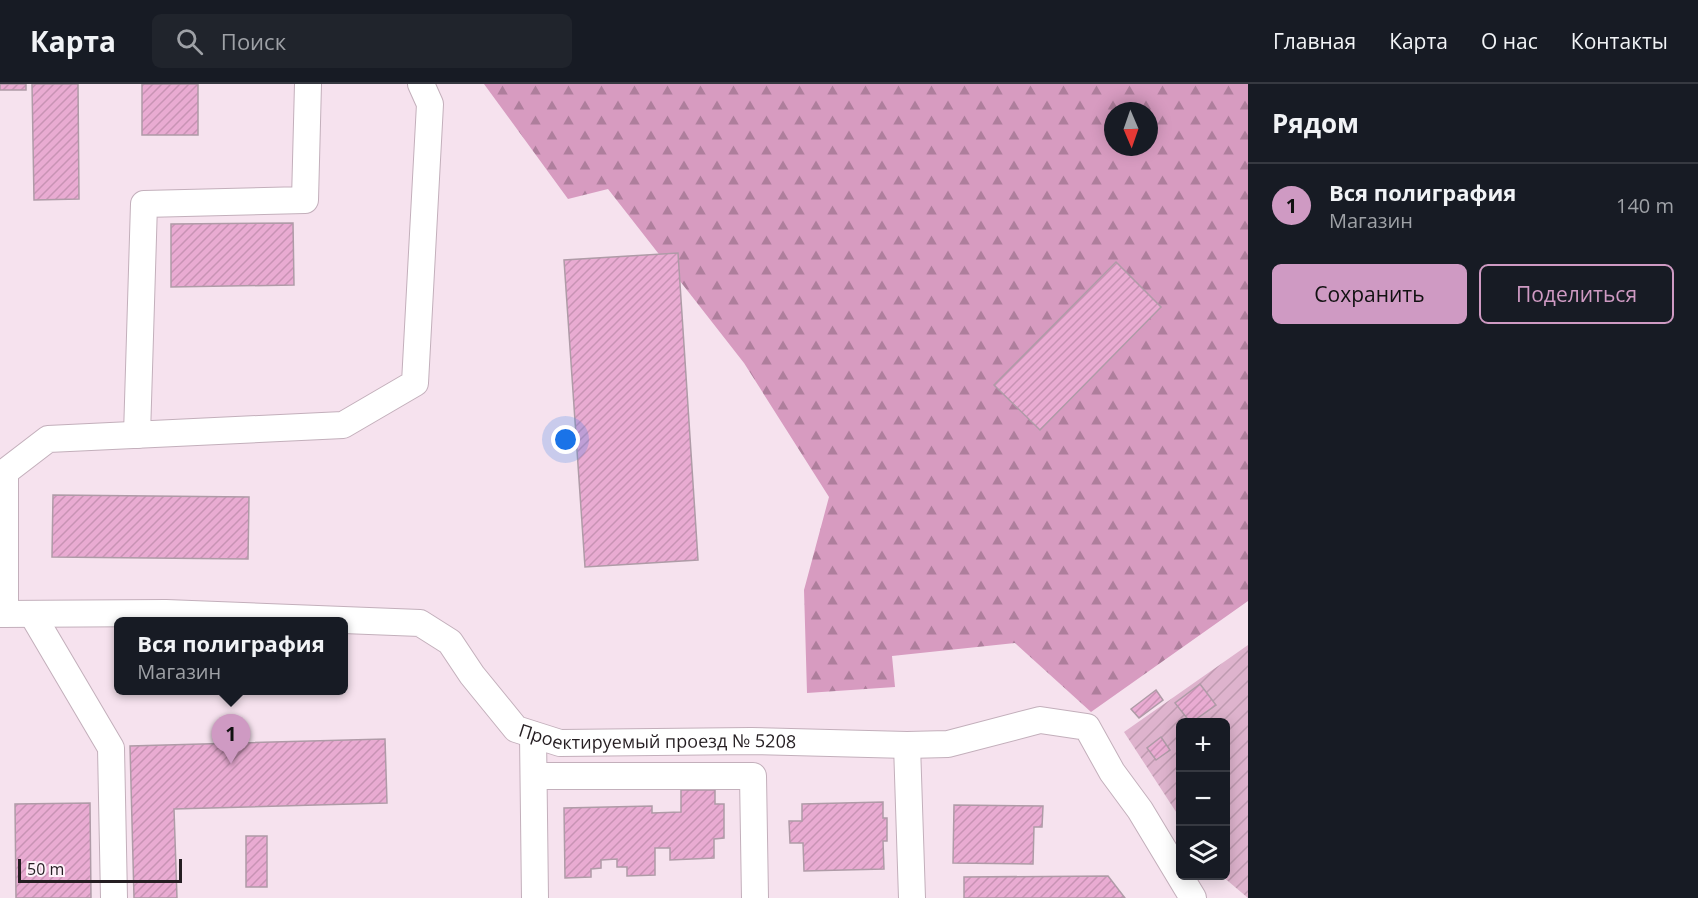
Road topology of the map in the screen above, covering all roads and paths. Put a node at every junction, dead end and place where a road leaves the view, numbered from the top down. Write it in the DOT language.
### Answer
graph roads {
  1 [pos="308,84"];
  2 [pos="421,84"];
  3 [pos="137,435"];
  4 [pos="3,506"];
  5 [pos="3,614"];
  6 [pos="32,614"];
  7 [pos="251,617"];
  8 [pos="348,620"];
  9 [pos="533,735"];
  10 [pos="907,745"];
  11 [pos="534,776"];
  12 [pos="114,898"];
  13 [pos="536,898"];
  14 [pos="755,898"];
  15 [pos="912,898"];
  16 [pos="1193,898"];
  1 -- 3 [label="street"];
  2 -- 3 [label="street"];
  3 -- 4 [label="street"];
  4 -- 5 [label="street"];
  5 -- 6 [label="street, Проектируемый проезд № 5208"];
  6 -- 7 [label="street, Проектируемый проезд № 5208"];
  6 -- 12 [label="street"];
  8 -- 9 [label="street, Проектируемый проезд № 5208"];
  9 -- 10 [label="street, Проектируемый проезд № 5208"];
  9 -- 11 [label="street"];
  10 -- 15 [label="street"];
  10 -- 16 [label="street, Проектируемый проезд № 5208"];
  11 -- 13 [label="street"];
  11 -- 14 [label="street"];
}
